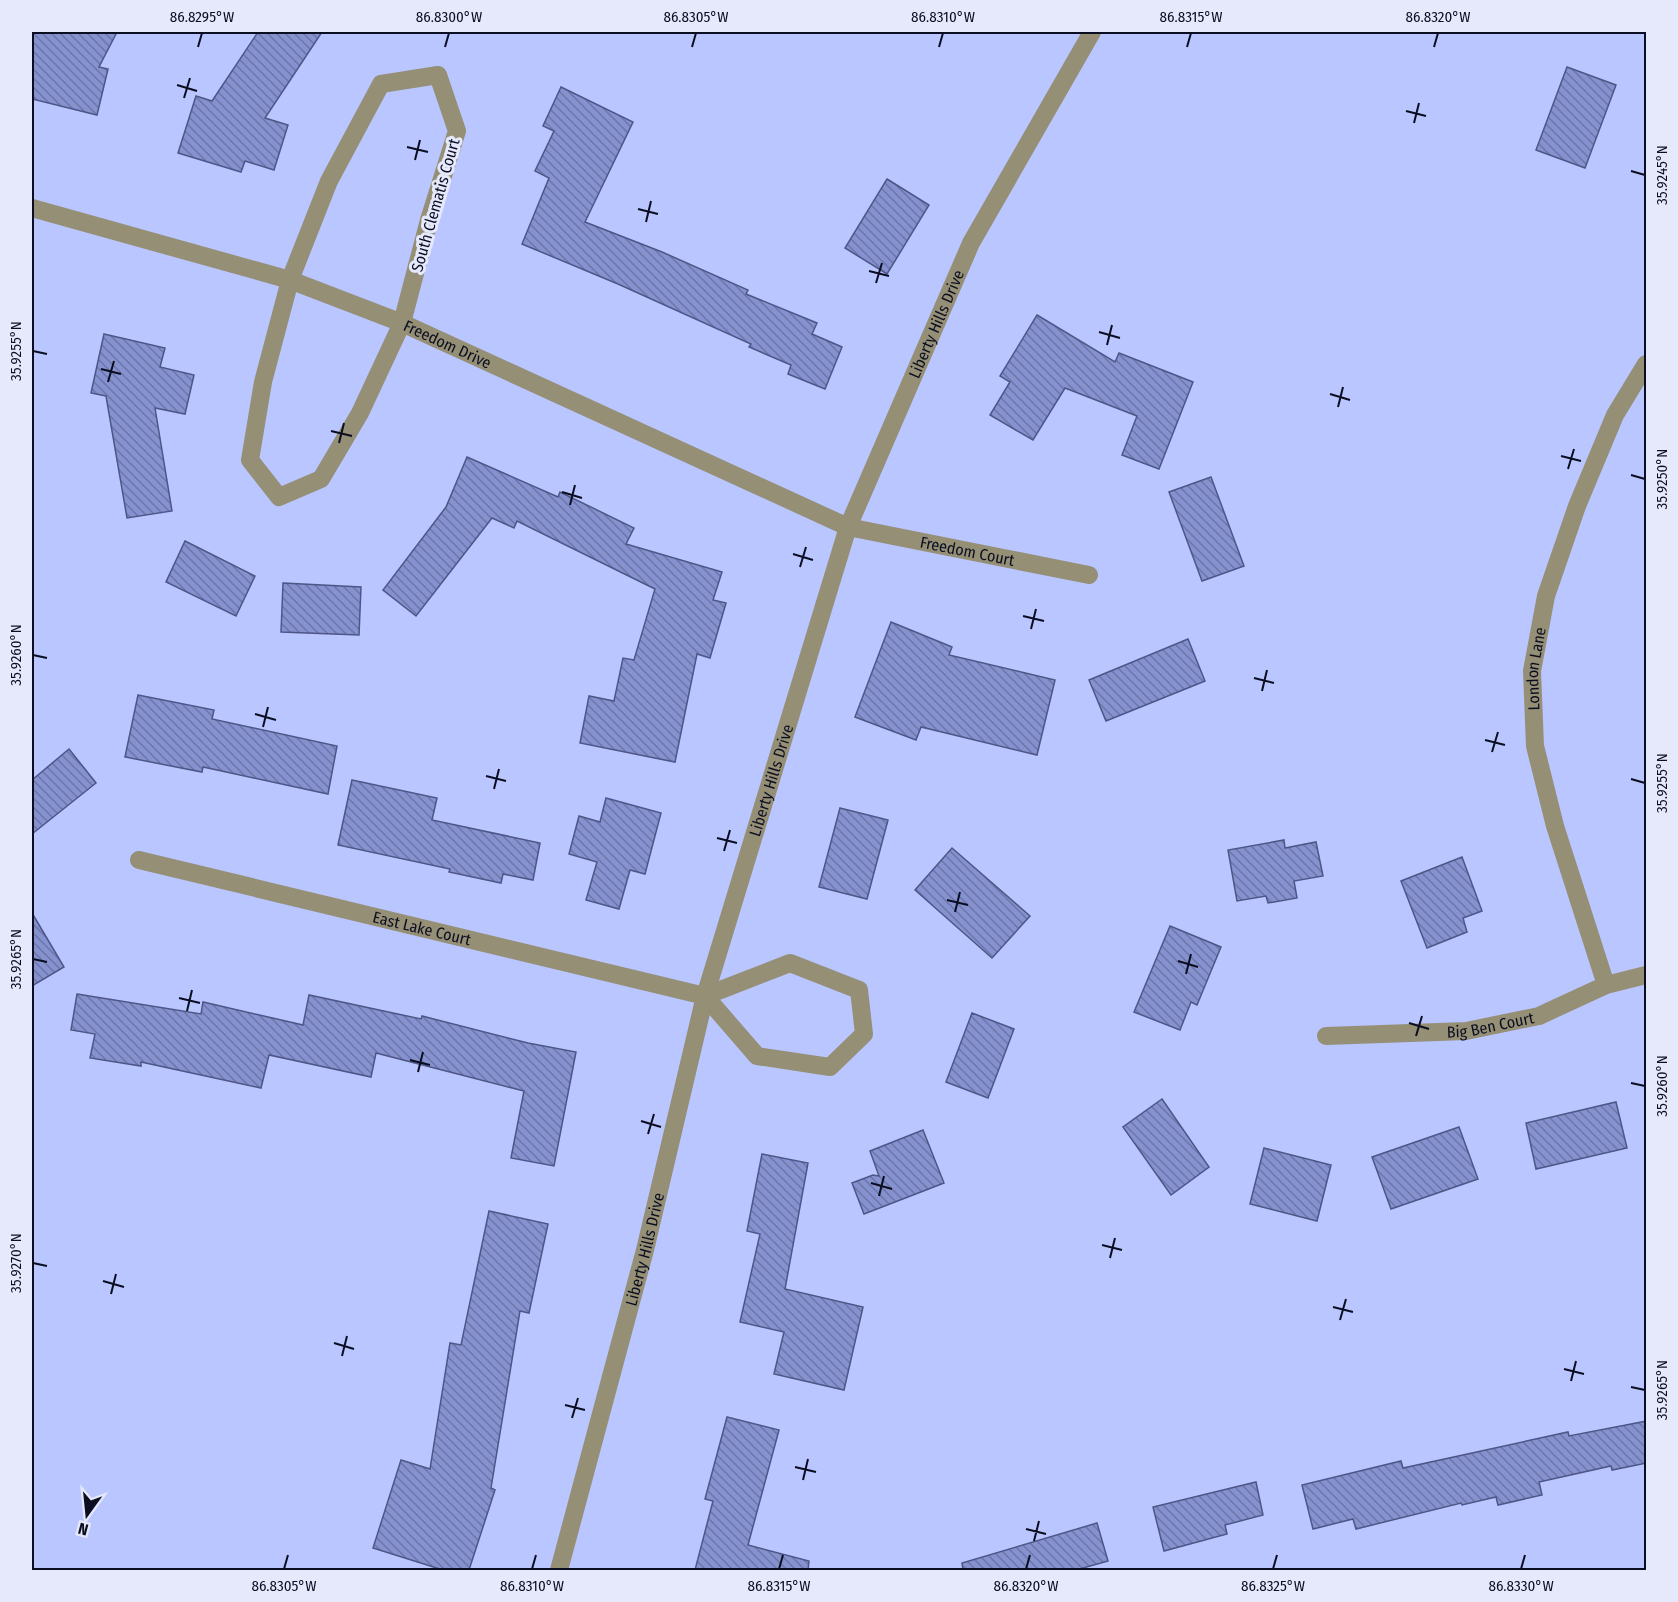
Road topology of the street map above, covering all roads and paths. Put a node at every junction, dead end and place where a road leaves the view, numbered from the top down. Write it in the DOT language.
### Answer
graph roads {
  1 [pos="1092,32"];
  2 [pos="32,208"];
  3 [pos="290,280"];
  4 [pos="402,323"];
  5 [pos="1647,364"];
  6 [pos="848,527"];
  7 [pos="1089,575"];
  8 [pos="139,860"];
  9 [pos="1647,975"];
  10 [pos="1606,985"];
  11 [pos="705,996"];
  12 [pos="1326,1036"];
  13 [pos="560,1570"];
  1 -- 6 [label="street, Liberty Hills Drive"];
  2 -- 3 [label="street, Freedom Drive"];
  3 -- 4 [label="street, Freedom Drive"];
  3 -- 4 [label="street"];
  3 -- 4 [label="street, South Clematis Court"];
  4 -- 6 [label="street, Freedom Drive"];
  5 -- 10 [label="street, London Lane"];
  6 -- 7 [label="street, Freedom Court"];
  6 -- 11 [label="street, Liberty Hills Drive"];
  8 -- 11 [label="street, East Lake Court"];
  9 -- 10 [label="street, Big Ben Court"];
  10 -- 12 [label="street, Big Ben Court"];
  11 -- 11 [label="street"];
  11 -- 13 [label="street, Liberty Hills Drive"];
}
